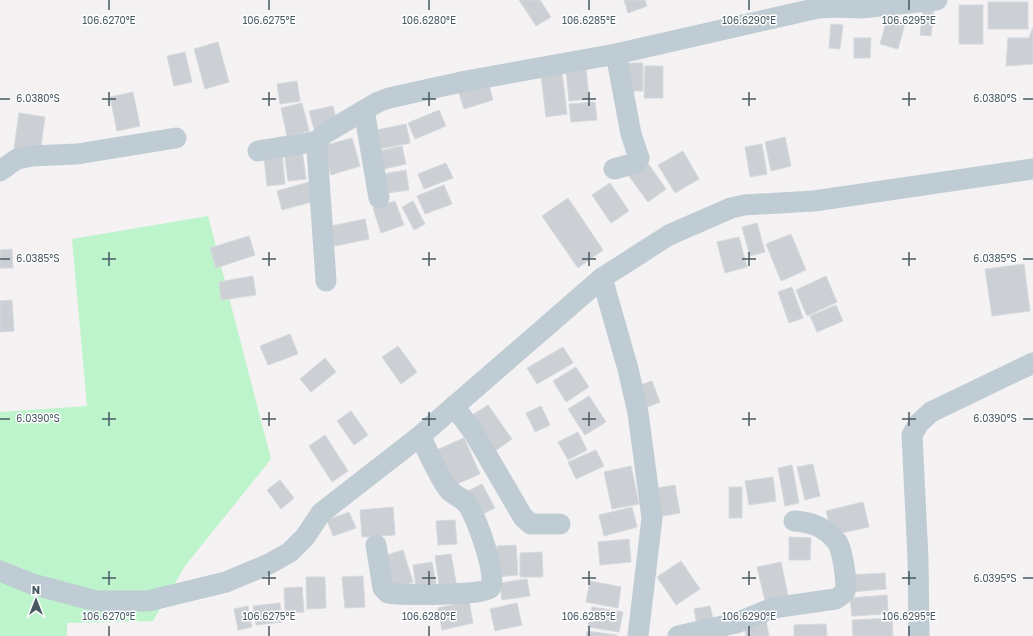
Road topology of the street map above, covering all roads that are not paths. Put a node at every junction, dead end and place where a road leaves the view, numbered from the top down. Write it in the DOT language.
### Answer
graph roads {
  1 [pos="937,0"];
  2 [pos="616,54"];
  3 [pos="364,110"];
  4 [pos="176,138"];
  5 [pos="318,141"];
  6 [pos="258,151"];
  7 [pos="614,169"];
  8 [pos="1033,169"];
  9 [pos="0,172"];
  10 [pos="379,198"];
  11 [pos="602,278"];
  12 [pos="326,281"];
  13 [pos="1033,362"];
  14 [pos="454,406"];
  15 [pos="420,436"];
  16 [pos="794,521"];
  17 [pos="560,524"];
  18 [pos="376,545"];
  19 [pos="0,571"];
  20 [pos="638,636"];
  21 [pos="678,636"];
  22 [pos="919,636"];
  1 -- 2 [label="street"];
  2 -- 3 [label="street"];
  2 -- 7 [label="street"];
  3 -- 5 [label="street"];
  3 -- 10 [label="street"];
  4 -- 9 [label="street"];
  5 -- 6 [label="street"];
  5 -- 12 [label="street"];
  8 -- 11 [label="street"];
  11 -- 14 [label="street"];
  11 -- 20 [label="street"];
  13 -- 22 [label="street"];
  14 -- 15 [label="street"];
  14 -- 17 [label="street"];
  15 -- 18 [label="street"];
  15 -- 19 [label="street"];
  16 -- 21 [label="street"];
}
